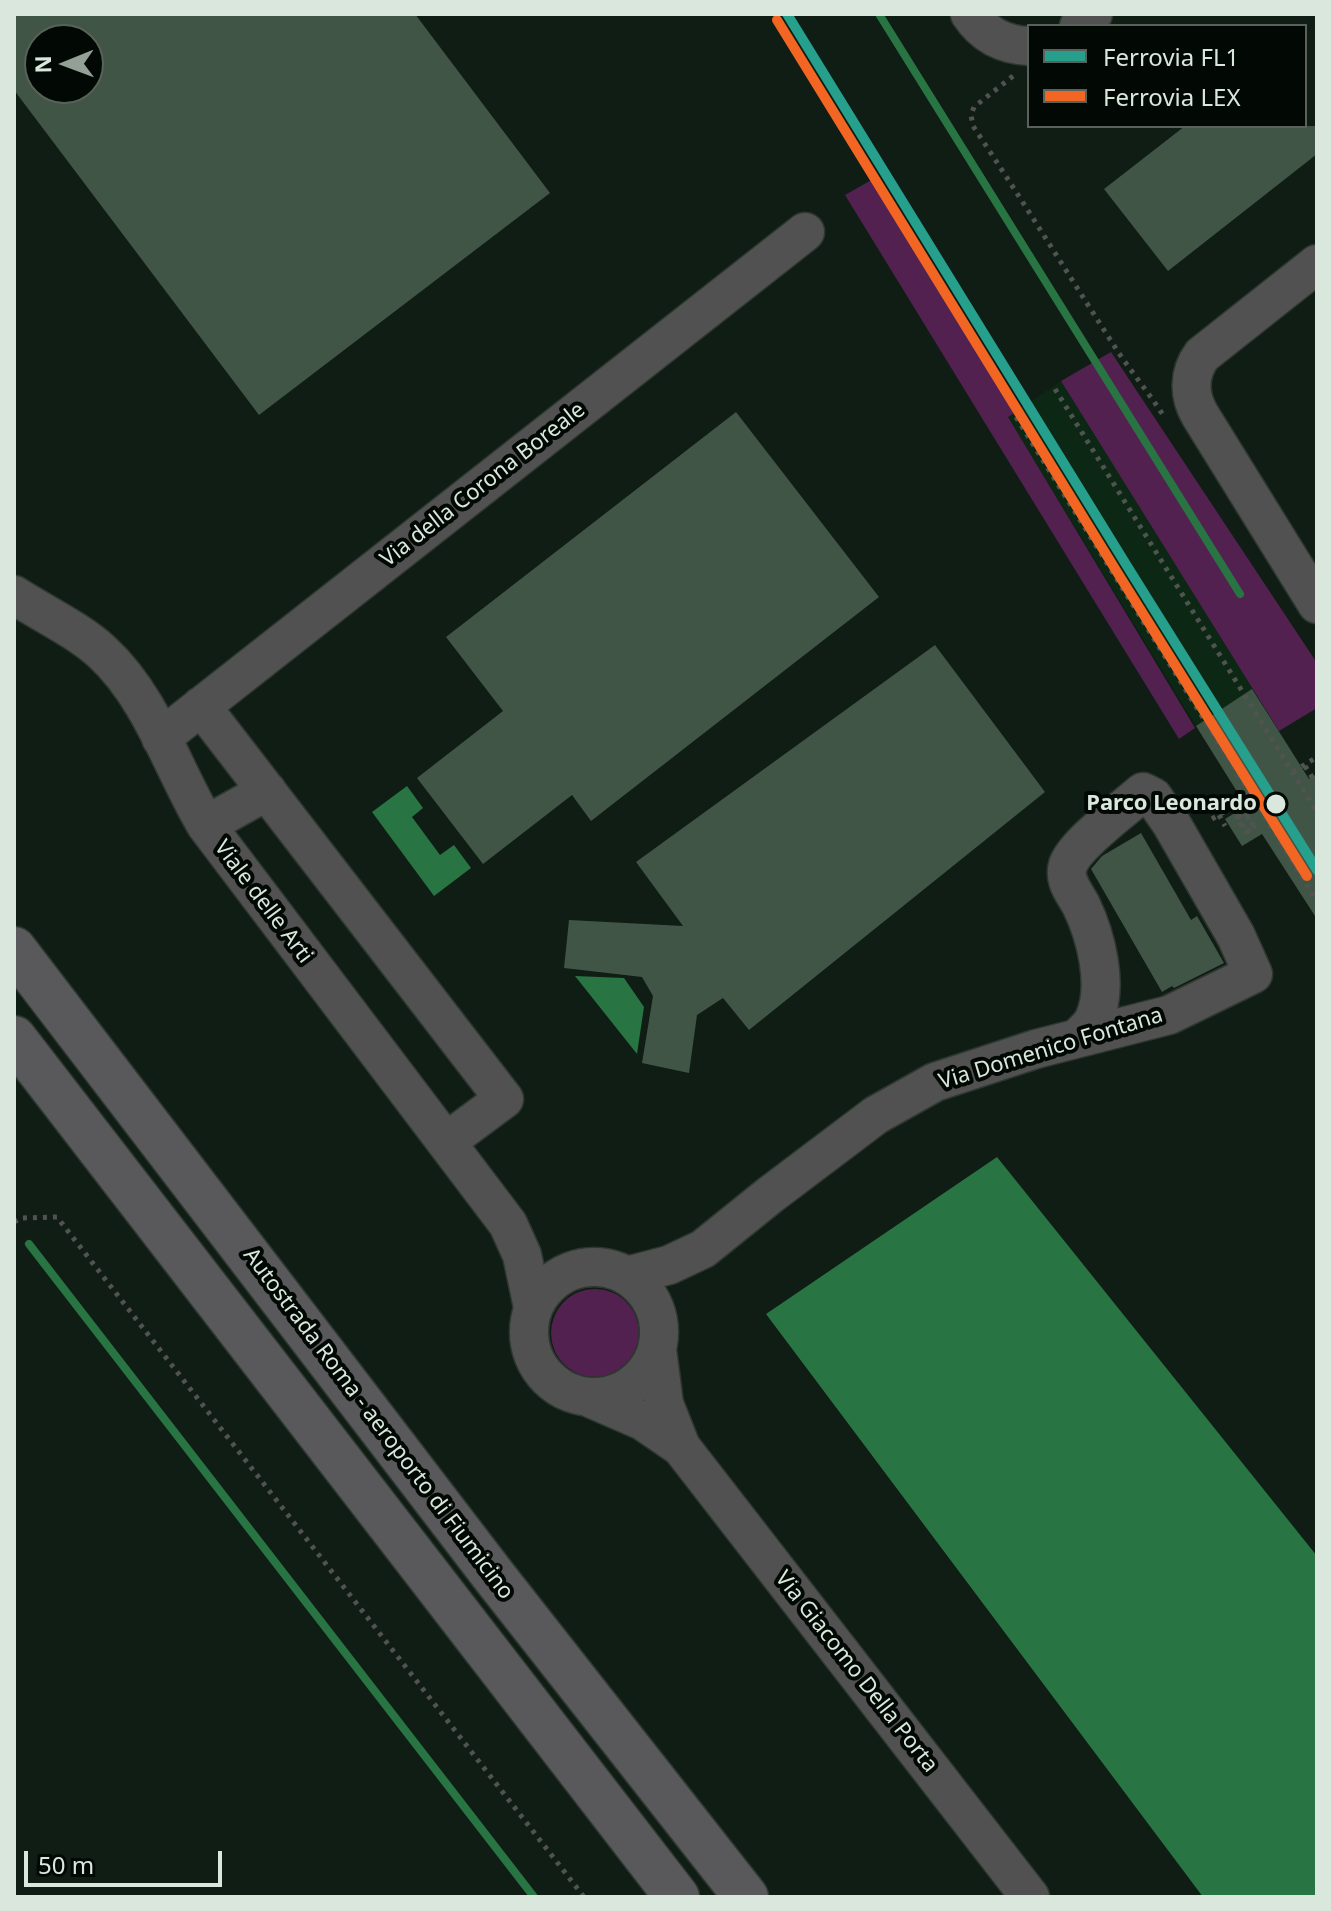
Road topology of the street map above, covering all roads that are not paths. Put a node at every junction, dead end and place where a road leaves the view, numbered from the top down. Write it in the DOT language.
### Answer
graph roads {
  1 [pos="970,14"];
  2 [pos="1021,61"];
  3 [pos="805,232"];
  4 [pos="1317,264"];
  5 [pos="14,595"];
  6 [pos="1317,604"];
  7 [pos="201,706"];
  8 [pos="161,738"];
  9 [pos="267,791"];
  10 [pos="206,825"];
  11 [pos="14,949"];
  12 [pos="1100,960"];
  13 [pos="1169,1015"];
  14 [pos="14,1038"];
  15 [pos="1078,1038"];
  16 [pos="446,1142"];
  17 [pos="508,1224"];
  18 [pos="703,1249"];
  19 [pos="582,1267"];
  20 [pos="627,1276"];
  21 [pos="533,1307"];
  22 [pos="658,1338"];
  23 [pos="590,1398"];
  24 [pos="681,1447"];
  25 [pos="677,1897"];
  26 [pos="746,1897"];
  27 [pos="1030,1897"];
  1 -- 2 [label="street"];
  3 -- 7 [label="street, Via della Corona Boreale"];
  4 -- 6 [label="street"];
  5 -- 8 [label="street, Viale delle Arti"];
  7 -- 8 [label="street, Via della Corona Boreale"];
  7 -- 9 [label="street"];
  8 -- 10 [label="street, Viale delle Arti"];
  9 -- 10 [label="street"];
  9 -- 16 [label="street"];
  10 -- 16 [label="street, Viale delle Arti"];
  11 -- 26 [label="highway, Autostrada Roma - aeroporto di Fiumicino"];
  12 -- 13 [label="street"];
  12 -- 13 [label="street, Via Domenico Fontana"];
  12 -- 15 [label="street"];
  13 -- 15 [label="street, Via Domenico Fontana"];
  14 -- 25 [label="highway"];
  15 -- 18 [label="street, Via Domenico Fontana"];
  16 -- 17 [label="street, Viale delle Arti"];
  17 -- 19 [label="street, Viale delle Arti"];
  17 -- 21 [label="street, Viale delle Arti"];
  18 -- 20 [label="street, Via Domenico Fontana"];
  18 -- 22 [label="street, Via Domenico Fontana"];
  19 -- 20 [label="street"];
  19 -- 21 [label="street"];
  20 -- 22 [label="street, Via Giacomo Della Porta"];
  21 -- 23 [label="street, Via Giacomo Della Porta"];
  22 -- 23 [label="street"];
  22 -- 24 [label="street, Via Giacomo Della Porta"];
  23 -- 24 [label="street, Via Giacomo Della Porta"];
  24 -- 27 [label="street, Via Giacomo Della Porta"];
}
